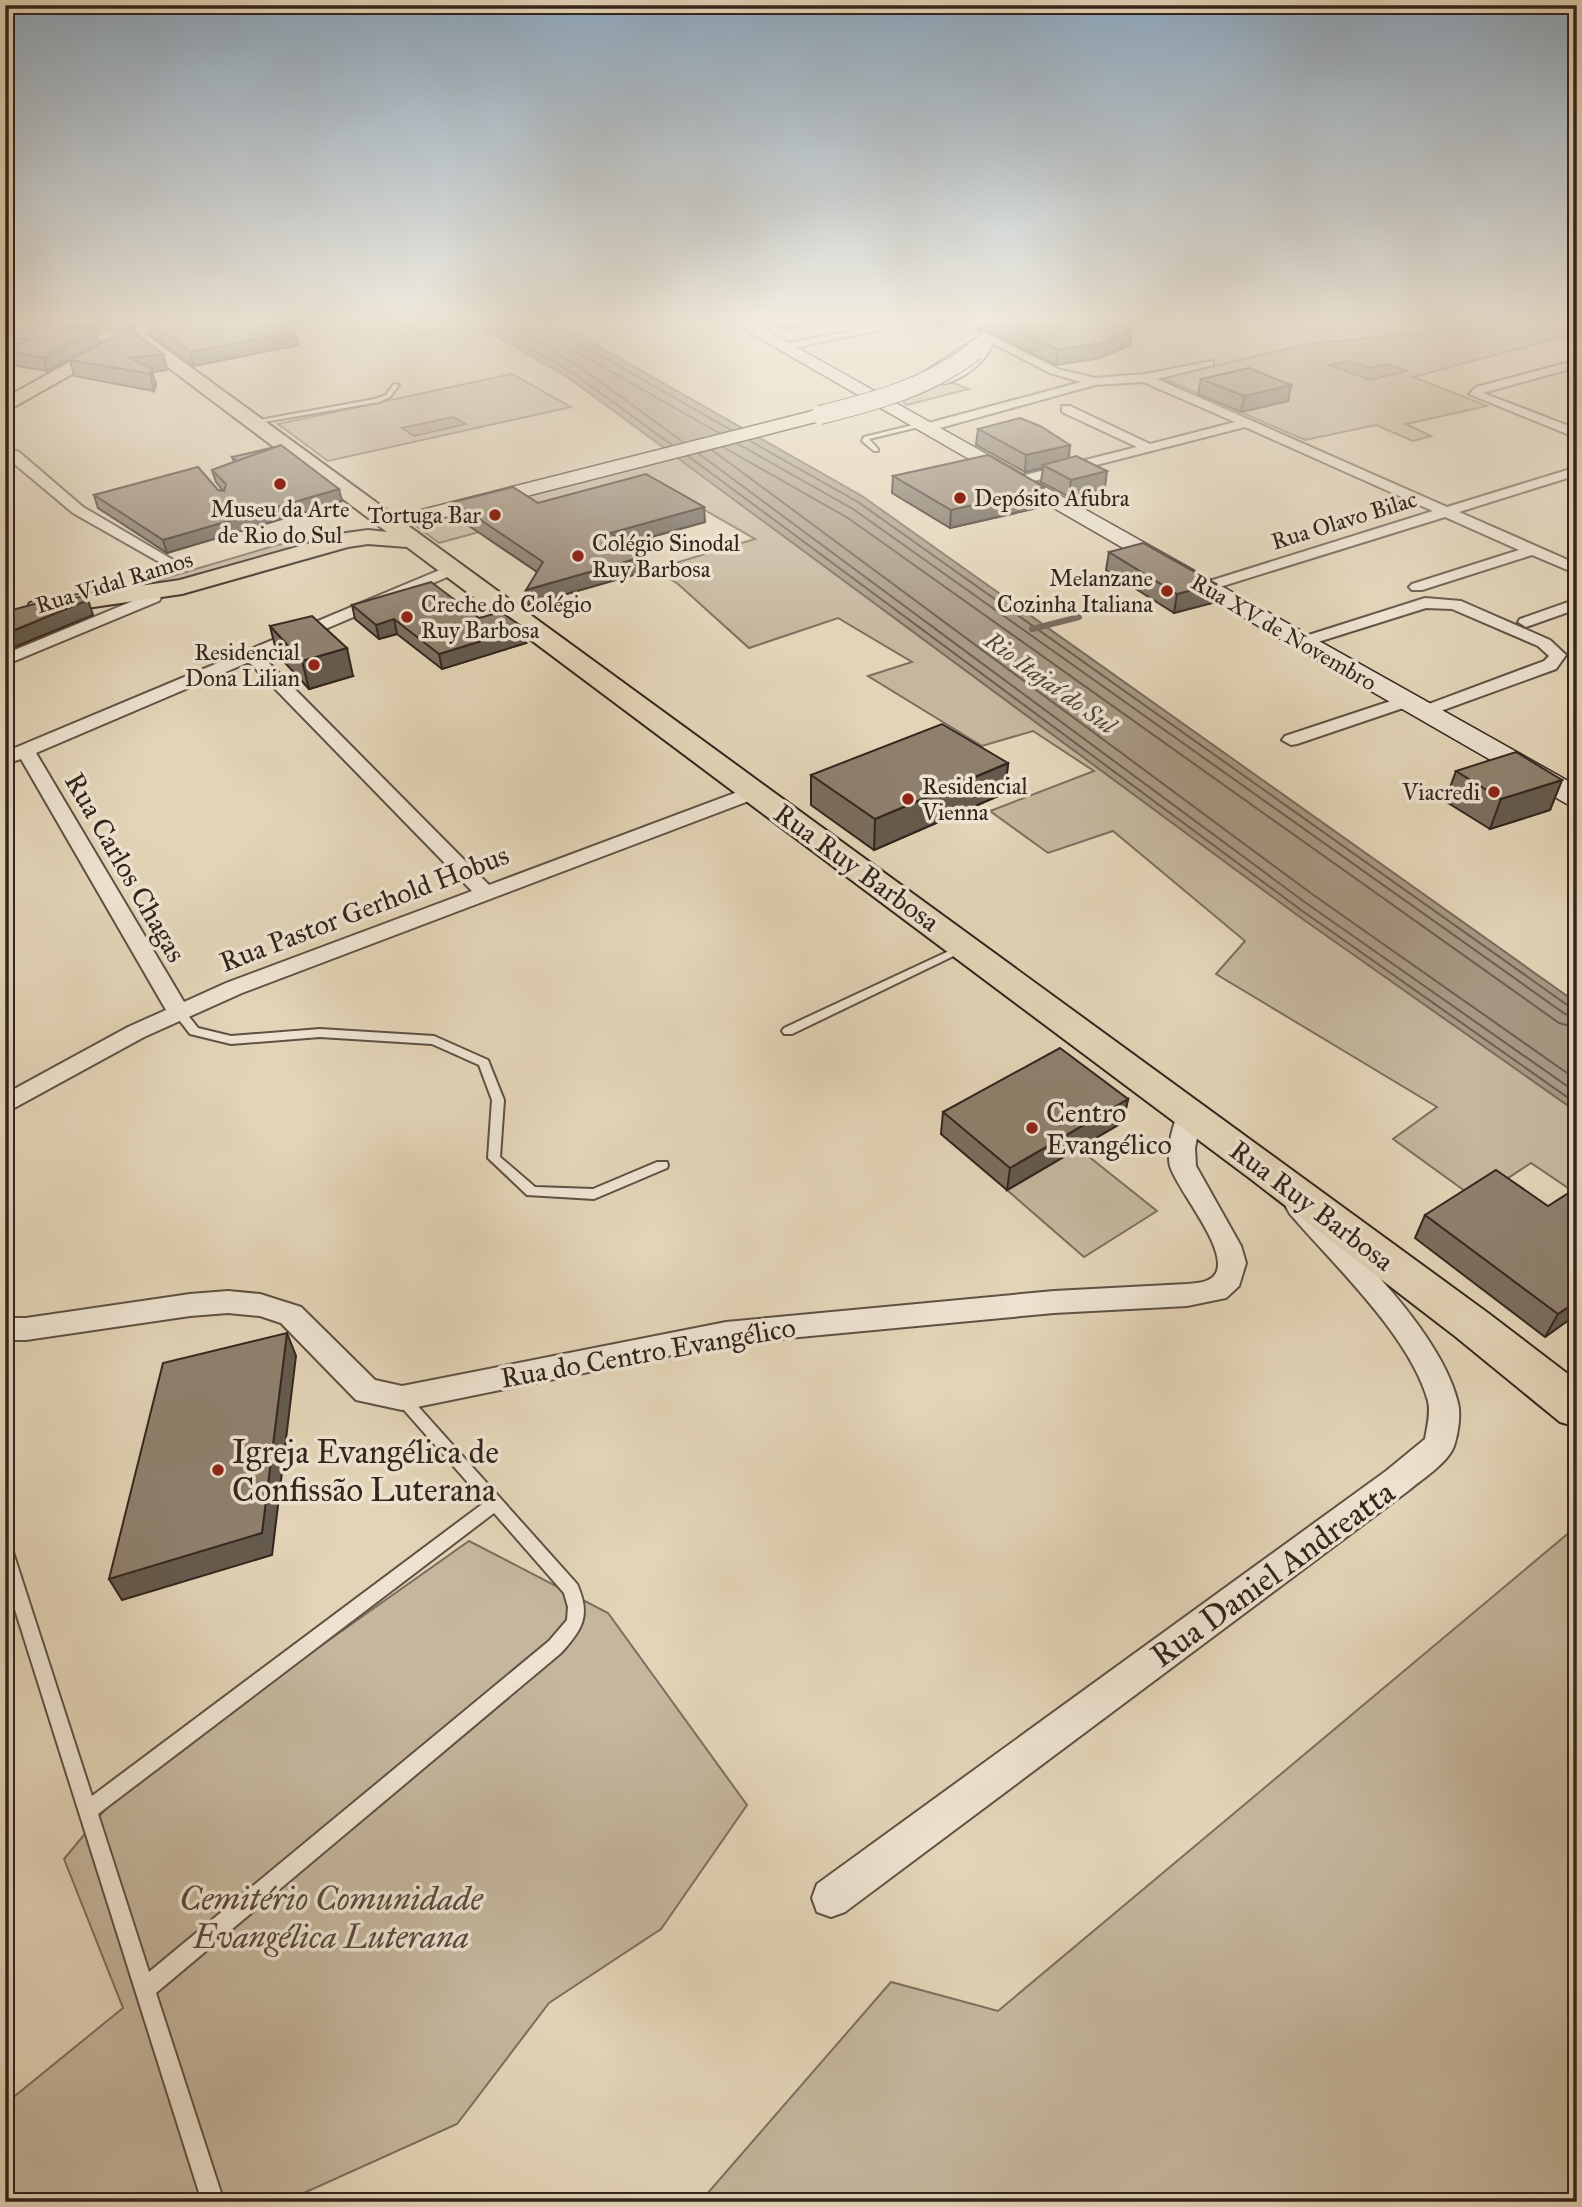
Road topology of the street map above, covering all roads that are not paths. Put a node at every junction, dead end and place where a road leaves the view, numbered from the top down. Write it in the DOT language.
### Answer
graph roads {
  1 [pos="253,423"];
  2 [pos="790,423"];
  3 [pos="921,423"];
  4 [pos="938,423"];
  5 [pos="1097,423"];
  6 [pos="1243,423"];
  7 [pos="1249,423"];
  8 [pos="1548,423"];
  9 [pos="1577,423"];
  10 [pos="923,427"];
  11 [pos="1558,427"];
  12 [pos="1577,434"];
  13 [pos="1149,447"];
  14 [pos="876,450"];
  15 [pos="5,452"];
  16 [pos="1577,471"];
  17 [pos="1018,481"];
  18 [pos="345,511"];
  19 [pos="1446,512"];
  20 [pos="405,532"];
  21 [pos="268,540"];
  22 [pos="1533,550"];
  23 [pos="197,557"];
  24 [pos="173,564"];
  25 [pos="454,569"];
  26 [pos="1577,570"];
  27 [pos="1205,587"];
  28 [pos="1417,587"];
  29 [pos="142,593"];
  30 [pos="1577,604"];
  31 [pos="1526,622"];
  32 [pos="1302,642"];
  33 [pos="251,655"];
  34 [pos="5,660"];
  35 [pos="1415,707"];
  36 [pos="1291,740"];
  37 [pos="26,750"];
  38 [pos="5,759"];
  39 [pos="755,792"];
  40 [pos="1577,798"];
  41 [pos="486,894"];
  42 [pos="964,946"];
  43 [pos="179,1012"];
  44 [pos="788,1031"];
  45 [pos="5,1105"];
  46 [pos="1190,1114"];
  47 [pos="662,1165"];
  48 [pos="1266,1170"];
  49 [pos="5,1329"];
  50 [pos="402,1398"];
  51 [pos="1577,1408"];
  52 [pos="496,1503"];
  53 [pos="5,1552"];
  54 [pos="88,1810"];
  55 [pos="831,1898"];
  56 [pos="145,1989"];
  57 [pos="213,2202"];
  1 -- 18 [label="main road, Rua Ruy Barbosa"];
  2 -- 20 [label="main road"];
  3 -- 10 [label="main road, Rua XV de Novembro"];
  4 -- 10 [label="street"];
  5 -- 13 [label="street"];
  6 -- 13 [label="street"];
  7 -- 19 [label="street"];
  8 -- 11 [label="street"];
  9 -- 11 [label="street"];
  10 -- 14 [label="lane"];
  10 -- 17 [label="main road, Rua XV de Novembro"];
  11 -- 12 [label="street"];
  13 -- 17 [label="street"];
  15 -- 24 [label="street"];
  16 -- 19 [label="street, Rua Olavo Bilac"];
  17 -- 27 [label="main road, Rua XV de Novembro"];
  18 -- 20 [label="main road"];
  18 -- 20 [label="main road, Rua Ruy Barbosa"];
  18 -- 21 [label="main road"];
  19 -- 22 [label="street"];
  19 -- 27 [label="street, Rua Olavo Bilac"];
  20 -- 25 [label="main road, Rua Ruy Barbosa"];
  20 -- 29 [label="main road, Rua Vidal Ramos"];
  22 -- 26 [label="street"];
  22 -- 28 [label="street"];
  23 -- 24 [label="main road, Rua Vidal Ramos"];
  24 -- 29 [label="main road, Rua Vidal Ramos"];
  25 -- 33 [label="street"];
  25 -- 39 [label="main road, Rua Ruy Barbosa"];
  27 -- 32 [label="main road, Rua XV de Novembro"];
  29 -- 34 [label="street"];
  30 -- 31 [label="street"];
  32 -- 35 [label="main road, Rua XV de Novembro"];
  32 -- 35 [label="street"];
  33 -- 37 [label="street"];
  33 -- 41 [label="street"];
  35 -- 36 [label="street"];
  35 -- 40 [label="main road, Rua XV de Novembro"];
  37 -- 38 [label="street"];
  37 -- 43 [label="street, Rua Carlos Chagas"];
  39 -- 41 [label="street, Rua Pastor Gerhold Hobus"];
  39 -- 42 [label="main road, Rua Ruy Barbosa"];
  41 -- 43 [label="street, Rua Pastor Gerhold Hobus"];
  42 -- 44 [label="lane"];
  42 -- 46 [label="main road, Rua Ruy Barbosa"];
  43 -- 45 [label="street, Rua Pastor Gerhold Hobus"];
  43 -- 47 [label="lane"];
  46 -- 48 [label="main road, Rua Ruy Barbosa"];
  46 -- 50 [label="street, Rua do Centro Evangélico"];
  48 -- 51 [label="main road, Rua Ruy Barbosa"];
  48 -- 55 [label="street, Rua Daniel Andreatta"];
  49 -- 50 [label="street, Rua do Centro Evangélico"];
  50 -- 52 [label="lane"];
  52 -- 54 [label="lane"];
  52 -- 56 [label="lane"];
  53 -- 54 [label="lane"];
  54 -- 56 [label="lane"];
  56 -- 57 [label="lane"];
}
